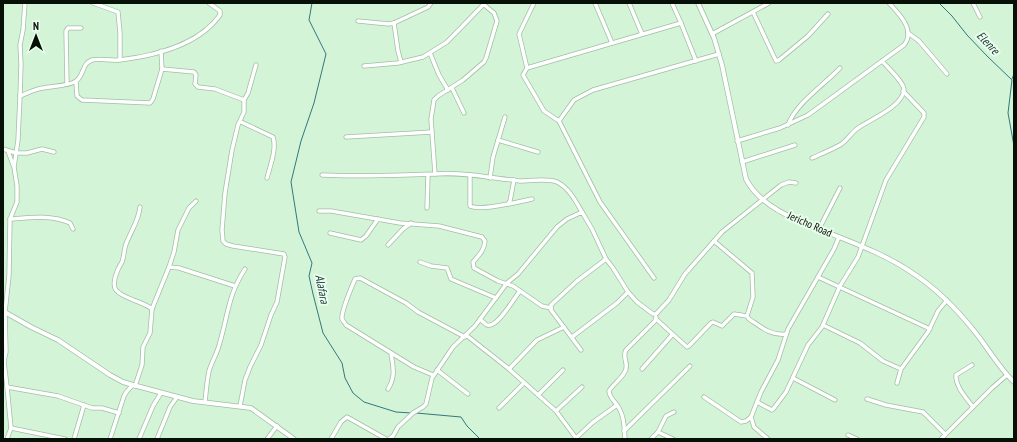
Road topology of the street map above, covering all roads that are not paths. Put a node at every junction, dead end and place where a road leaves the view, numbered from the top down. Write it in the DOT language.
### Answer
graph roads {
  1 [pos="25,3"];
  2 [pos="93,3"];
  3 [pos="209,3"];
  4 [pos="431,3"];
  5 [pos="534,3"];
  6 [pos="595,3"];
  7 [pos="629,3"];
  8 [pos="672,3"];
  9 [pos="698,3"];
  10 [pos="769,3"];
  11 [pos="889,3"];
  12 [pos="973,3"];
  13 [pos="483,4"];
  14 [pos="753,12"];
  15 [pos="828,14"];
  16 [pos="980,17"];
  17 [pos="358,21"];
  18 [pos="394,23"];
  19 [pos="681,23"];
  20 [pos="81,28"];
  21 [pos="908,33"];
  22 [pos="642,34"];
  23 [pos="712,34"];
  24 [pos="612,43"];
  25 [pos="161,52"];
  26 [pos="430,53"];
  27 [pos="719,54"];
  28 [pos="120,60"];
  29 [pos="696,61"];
  30 [pos="882,61"];
  31 [pos="401,62"];
  32 [pos="256,65"];
  33 [pos="364,66"];
  34 [pos="527,68"];
  35 [pos="840,68"];
  36 [pos="162,69"];
  37 [pos="947,74"];
  38 [pos="76,82"];
  39 [pos="67,84"];
  40 [pos="452,88"];
  41 [pos="448,90"];
  42 [pos="903,91"];
  43 [pos="20,96"];
  44 [pos="244,100"];
  45 [pos="464,113"];
  46 [pos="505,117"];
  47 [pos="560,121"];
  48 [pos="241,122"];
  49 [pos="788,125"];
  50 [pos="432,132"];
  51 [pos="346,137"];
  52 [pos="498,140"];
  53 [pos="737,141"];
  54 [pos="795,145"];
  55 [pos="3,149"];
  56 [pos="8,151"];
  57 [pos="54,152"];
  58 [pos="538,152"];
  59 [pos="16,153"];
  60 [pos="812,158"];
  61 [pos="742,162"];
  62 [pos="14,167"];
  63 [pos="435,174"];
  64 [pos="322,175"];
  65 [pos="428,175"];
  66 [pos="470,175"];
  67 [pos="267,178"];
  68 [pos="490,178"];
  69 [pos="514,180"];
  70 [pos="796,183"];
  71 [pos="840,188"];
  72 [pos="532,199"];
  73 [pos="763,200"];
  74 [pos="196,201"];
  75 [pos="508,204"];
  76 [pos="140,207"];
  77 [pos="427,208"];
  78 [pos="319,211"];
  79 [pos="582,212"];
  80 [pos="10,219"];
  81 [pos="378,219"];
  82 [pos="411,224"];
  83 [pos="73,229"];
  84 [pos="819,229"];
  85 [pos="330,233"];
  86 [pos="839,237"];
  87 [pos="714,241"];
  88 [pos="388,245"];
  89 [pos="862,246"];
  90 [pos="606,259"];
  91 [pos="420,262"];
  92 [pos="169,267"];
  93 [pos="245,269"];
  94 [pos="818,277"];
  95 [pos="654,278"];
  96 [pos="507,283"];
  97 [pos="235,286"];
  98 [pos="840,286"];
  99 [pos="520,291"];
  100 [pos="628,292"];
  101 [pos="496,298"];
  102 [pos="947,300"];
  103 [pos="551,308"];
  104 [pos="152,309"];
  105 [pos="4,312"];
  106 [pos="656,316"];
  107 [pos="747,316"];
  108 [pos="480,319"];
  109 [pos="823,325"];
  110 [pos="564,327"];
  111 [pos="930,329"];
  112 [pos="786,334"];
  113 [pos="672,335"];
  114 [pos="466,336"];
  115 [pos="572,337"];
  116 [pos="581,350"];
  117 [pos="391,353"];
  118 [pos="4,361"];
  119 [pos="972,365"];
  120 [pos="690,366"];
  121 [pos="509,369"];
  122 [pos="642,369"];
  123 [pos="901,369"];
  124 [pos="438,370"];
  125 [pos="563,370"];
  126 [pos="433,375"];
  127 [pos="1007,375"];
  128 [pos="793,378"];
  129 [pos="1014,382"];
  130 [pos="524,383"];
  131 [pos="897,383"];
  132 [pos="134,386"];
  133 [pos="7,387"];
  134 [pos="582,387"];
  135 [pos="388,390"];
  136 [pos="161,393"];
  137 [pos="468,394"];
  138 [pos="538,395"];
  139 [pos="177,397"];
  140 [pos="704,397"];
  141 [pos="867,399"];
  142 [pos="835,400"];
  143 [pos="204,402"];
  144 [pos="757,402"];
  145 [pos="84,405"];
  146 [pos="617,405"];
  147 [pos="240,406"];
  148 [pos="973,407"];
  149 [pos="499,408"];
  150 [pos="556,411"];
  151 [pos="674,412"];
  152 [pos="119,413"];
  153 [pos="751,417"];
  154 [pos="277,426"];
  155 [pos="11,428"];
  156 [pos="624,431"];
  157 [pos="658,432"];
  158 [pos="945,434"];
  159 [pos="848,435"];
  160 [pos="6,438"];
  161 [pos="576,438"];
  162 [pos="65,439"];
  163 [pos="74,439"];
  164 [pos="110,439"];
  165 [pos="139,439"];
  166 [pos="157,439"];
  167 [pos="267,439"];
  168 [pos="294,439"];
  169 [pos="331,439"];
  170 [pos="386,439"];
  171 [pos="389,439"];
  172 [pos="625,439"];
  173 [pos="651,439"];
  174 [pos="674,439"];
  175 [pos="768,439"];
  176 [pos="857,439"];
  177 [pos="940,439"];
  1 -- 43 [label="street"];
  2 -- 28 [label="street"];
  3 -- 25 [label="street"];
  4 -- 18 [label="street"];
  5 -- 34 [label="street"];
  6 -- 24 [label="street"];
  7 -- 22 [label="street"];
  8 -- 19 [label="street"];
  9 -- 23 [label="street, Jericho Road"];
  10 -- 14 [label="street"];
  11 -- 21 [label="street"];
  12 -- 16 [label="street"];
  13 -- 26 [label="street"];
  13 -- 40 [label="street"];
  14 -- 15 [label="street"];
  14 -- 23 [label="street"];
  17 -- 18 [label="street"];
  18 -- 31 [label="street"];
  19 -- 22 [label="street"];
  19 -- 29 [label="street"];
  20 -- 39 [label="street"];
  21 -- 30 [label="street"];
  21 -- 37 [label="street"];
  22 -- 24 [label="street"];
  23 -- 27 [label="street, Jericho Road"];
  24 -- 34 [label="street"];
  25 -- 28 [label="street"];
  25 -- 36 [label="street"];
  26 -- 31 [label="street"];
  26 -- 41 [label="street"];
  27 -- 29 [label="street"];
  27 -- 53 [label="street, Jericho Road"];
  28 -- 38 [label="street"];
  29 -- 47 [label="street"];
  30 -- 42 [label="street"];
  30 -- 49 [label="street"];
  31 -- 33 [label="street"];
  32 -- 44 [label="street"];
  34 -- 47 [label="street"];
  35 -- 49 [label="street"];
  36 -- 38 [label="street"];
  36 -- 44 [label="street"];
  38 -- 39 [label="street"];
  39 -- 43 [label="street"];
  40 -- 41 [label="street"];
  40 -- 45 [label="street"];
  41 -- 50 [label="street"];
  42 -- 60 [label="street"];
  42 -- 89 [label="street"];
  43 -- 59 [label="street"];
  44 -- 48 [label="street"];
  46 -- 52 [label="street"];
  47 -- 95 [label="street"];
  48 -- 67 [label="street"];
  48 -- 147 [label="street"];
  49 -- 53 [label="street"];
  50 -- 51 [label="street"];
  50 -- 63 [label="street"];
  52 -- 58 [label="street"];
  52 -- 68 [label="street"];
  53 -- 61 [label="street, Jericho Road"];
  54 -- 61 [label="street"];
  55 -- 56 [label="street"];
  56 -- 59 [label="street"];
  56 -- 62 [label="street"];
  57 -- 59 [label="street"];
  59 -- 62 [label="street"];
  61 -- 73 [label="street, Jericho Road"];
  62 -- 80 [label="street"];
  63 -- 65 [label="street"];
  63 -- 66 [label="street"];
  64 -- 65 [label="street"];
  65 -- 77 [label="street"];
  66 -- 68 [label="street"];
  66 -- 75 [label="street"];
  68 -- 69 [label="street"];
  69 -- 75 [label="street"];
  69 -- 79 [label="street"];
  70 -- 73 [label="street"];
  71 -- 84 [label="street"];
  72 -- 75 [label="street"];
  73 -- 84 [label="street, Jericho Road"];
  73 -- 87 [label="street"];
  74 -- 92 [label="street"];
  76 -- 104 [label="street"];
  78 -- 81 [label="street"];
  79 -- 90 [label="street"];
  79 -- 96 [label="street"];
  80 -- 83 [label="street"];
  80 -- 105 [label="street"];
  81 -- 82 [label="street"];
  81 -- 85 [label="street"];
  82 -- 88 [label="street"];
  82 -- 96 [label="street"];
  84 -- 86 [label="street, Jericho Road"];
  86 -- 89 [label="street, Jericho Road"];
  86 -- 94 [label="street"];
  87 -- 106 [label="street"];
  87 -- 107 [label="street"];
  89 -- 98 [label="street"];
  89 -- 102 [label="street, Jericho Road"];
  90 -- 100 [label="street"];
  90 -- 103 [label="street"];
  91 -- 101 [label="street"];
  92 -- 97 [label="street"];
  92 -- 104 [label="street"];
  93 -- 97 [label="street"];
  94 -- 98 [label="street"];
  94 -- 112 [label="street"];
  96 -- 99 [label="street"];
  96 -- 101 [label="street"];
  97 -- 143 [label="street"];
  98 -- 109 [label="street"];
  98 -- 111 [label="street"];
  99 -- 103 [label="street"];
  99 -- 108 [label="street"];
  100 -- 106 [label="street"];
  100 -- 115 [label="street"];
  101 -- 108 [label="street"];
  102 -- 111 [label="street"];
  102 -- 127 [label="street, Jericho Road"];
  103 -- 110 [label="street"];
  104 -- 132 [label="street"];
  105 -- 118 [label="street"];
  105 -- 132 [label="street"];
  106 -- 113 [label="street"];
  106 -- 146 [label="street"];
  107 -- 112 [label="street"];
  107 -- 113 [label="street"];
  108 -- 114 [label="street"];
  109 -- 123 [label="street"];
  109 -- 128 [label="street"];
  110 -- 115 [label="street"];
  110 -- 121 [label="street"];
  111 -- 123 [label="street"];
  112 -- 144 [label="street"];
  113 -- 122 [label="street"];
  114 -- 117 [label="street"];
  114 -- 121 [label="street"];
  114 -- 124 [label="street"];
  115 -- 116 [label="street"];
  117 -- 126 [label="street"];
  117 -- 135 [label="street"];
  118 -- 133 [label="street"];
  119 -- 148 [label="street"];
  120 -- 156 [label="street"];
  121 -- 130 [label="street"];
  123 -- 131 [label="street"];
  124 -- 126 [label="street"];
  124 -- 137 [label="street"];
  125 -- 138 [label="street"];
  126 -- 171 [label="street"];
  127 -- 129 [label="street, Jericho Road"];
  127 -- 148 [label="street"];
  128 -- 142 [label="street"];
  128 -- 144 [label="street"];
  130 -- 138 [label="street"];
  130 -- 149 [label="street"];
  132 -- 136 [label="street"];
  132 -- 152 [label="street"];
  133 -- 145 [label="street"];
  133 -- 155 [label="street"];
  134 -- 150 [label="street"];
  136 -- 139 [label="street"];
  136 -- 165 [label="street"];
  138 -- 150 [label="street"];
  139 -- 143 [label="street"];
  139 -- 166 [label="street"];
  140 -- 153 [label="street"];
  141 -- 158 [label="street"];
  143 -- 147 [label="street"];
  144 -- 153 [label="street"];
  145 -- 152 [label="street"];
  145 -- 163 [label="street"];
  146 -- 156 [label="street"];
  146 -- 161 [label="street"];
  147 -- 154 [label="street"];
  148 -- 158 [label="street"];
  150 -- 161 [label="street"];
  151 -- 157 [label="street"];
  152 -- 164 [label="street"];
  153 -- 175 [label="street"];
  154 -- 167 [label="street"];
  154 -- 168 [label="street"];
  155 -- 160 [label="street"];
  155 -- 162 [label="street"];
  156 -- 172 [label="street"];
  157 -- 173 [label="street"];
  157 -- 174 [label="street"];
  158 -- 177 [label="street"];
  159 -- 176 [label="street"];
  169 -- 170 [label="street"];
}
